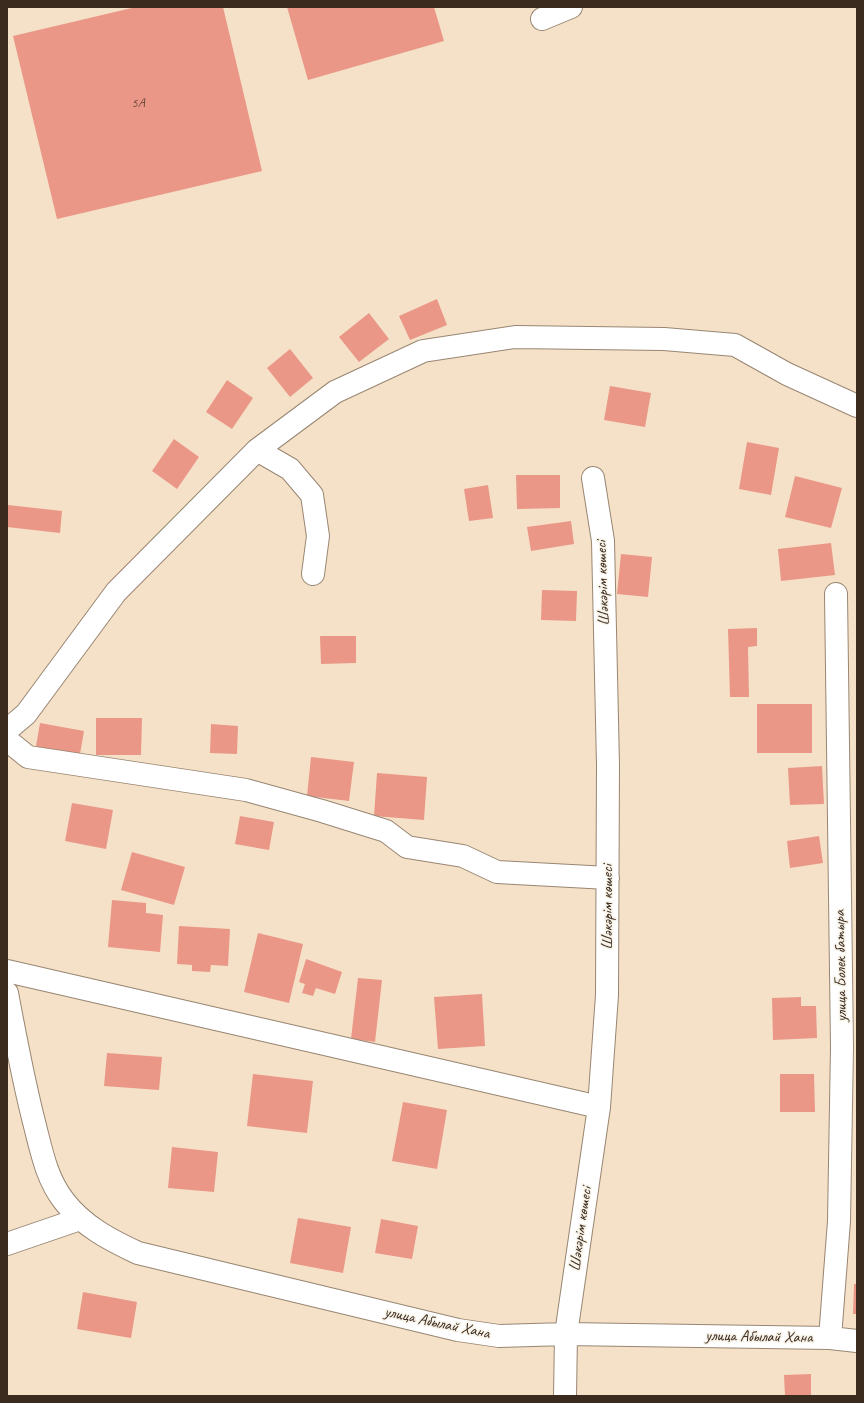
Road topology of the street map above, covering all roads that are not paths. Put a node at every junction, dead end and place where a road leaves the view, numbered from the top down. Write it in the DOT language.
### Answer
graph roads {
  1 [pos="571,7"];
  2 [pos="542,18"];
  3 [pos="857,406"];
  4 [pos="257,450"];
  5 [pos="593,478"];
  6 [pos="313,574"];
  7 [pos="836,594"];
  8 [pos="7,730"];
  9 [pos="7,740"];
  10 [pos="608,878"];
  11 [pos="7,971"];
  12 [pos="7,993"];
  13 [pos="15,1084"];
  14 [pos="599,1107"];
  15 [pos="80,1220"];
  16 [pos="7,1244"];
  17 [pos="566,1334"];
  18 [pos="830,1338"];
  19 [pos="857,1341"];
  20 [pos="565,1396"];
  1 -- 2 [label="street"];
  3 -- 4 [label="street"];
  4 -- 6 [label="street"];
  4 -- 8 [label="street"];
  5 -- 10 [label="street, Шәкәрім көшесі"];
  7 -- 18 [label="street, улица Болек батыра"];
  9 -- 10 [label="street"];
  10 -- 14 [label="street, Шәкәрім көшесі"];
  11 -- 14 [label="street"];
  12 -- 13 [label="street, улица Абылай Хана"];
  13 -- 15 [label="street, улица Абылай Хана"];
  14 -- 17 [label="street, Шәкәрім көшесі"];
  15 -- 16 [label="street"];
  15 -- 17 [label="street, улица Абылай Хана"];
  17 -- 18 [label="street, улица Абылай Хана"];
  17 -- 20 [label="street, Шәкәрім көшесі"];
  18 -- 19 [label="street, улица Абылай Хана"];
}
